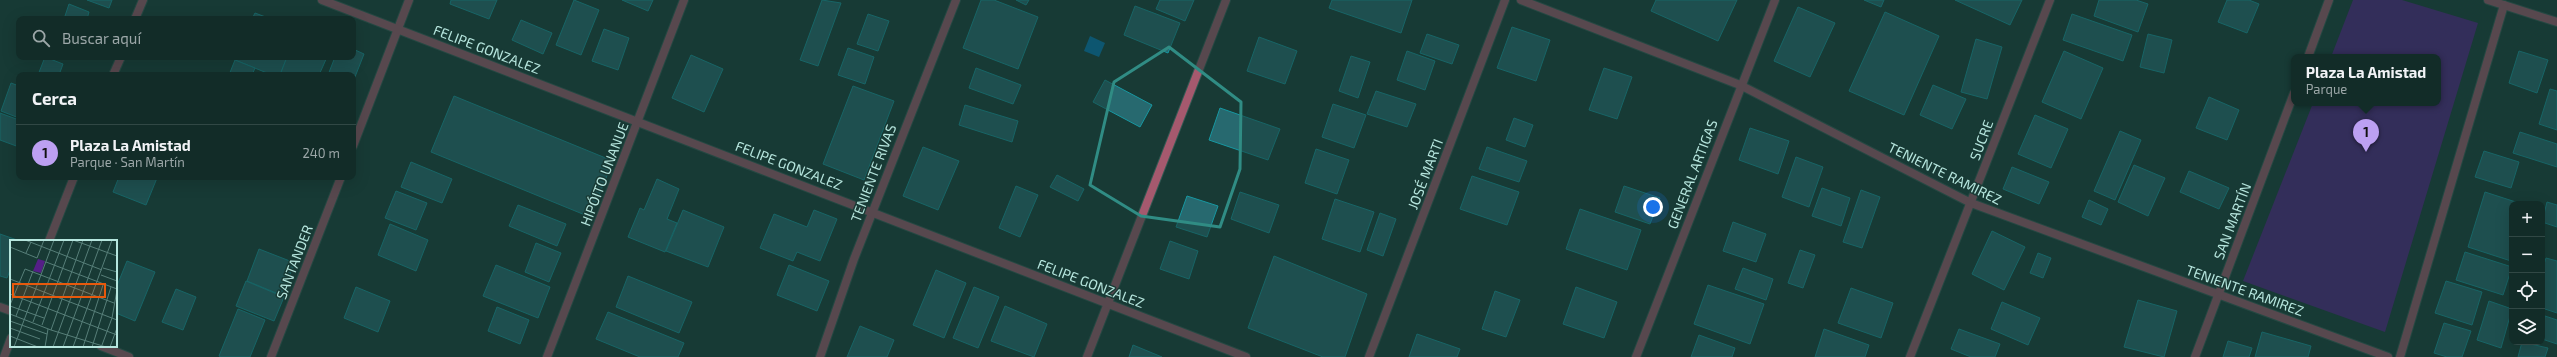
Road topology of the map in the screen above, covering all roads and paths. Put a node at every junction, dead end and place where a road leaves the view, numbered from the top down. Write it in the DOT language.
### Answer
graph roads {
  1 [pos="143,0"];
  2 [pos="322,0"];
  3 [pos="409,0"];
  4 [pos="684,0"];
  5 [pos="956,0"];
  6 [pos="1226,0"];
  7 [pos="1505,0"];
  8 [pos="1521,0"];
  9 [pos="1775,0"];
  10 [pos="2050,0"];
  11 [pos="2329,0"];
  12 [pos="2488,0"];
  13 [pos="2504,5"];
  14 [pos="136,16"];
  15 [pos="2557,22"];
  16 [pos="398,30"];
  17 [pos="2309,54"];
  18 [pos="119,60"];
  19 [pos="115,72"];
  20 [pos="1740,85"];
  21 [pos="2291,101"];
  22 [pos="639,121"];
  23 [pos="356,138"];
  24 [pos="73,180"];
  25 [pos="340,180"];
  26 [pos="1971,203"];
  27 [pos="872,212"];
  28 [pos="48,240"];
  29 [pos="2218,294"];
  30 [pos="1108,304"];
  31 [pos="0,307"];
  32 [pos="10,311"];
  33 [pos="10,341"];
  34 [pos="104,347"];
  35 [pos="4,357"];
  36 [pos="129,357"];
  37 [pos="271,357"];
  38 [pos="546,357"];
  39 [pos="820,357"];
  40 [pos="1088,357"];
  41 [pos="1246,357"];
  42 [pos="1369,357"];
  43 [pos="1636,357"];
  44 [pos="1910,357"];
  45 [pos="2195,357"];
  46 [pos="2388,357"];
  47 [pos="2400,357"];
  1 -- 14 [label="street"];
  2 -- 16 [label="street, FELIPE GONZALEZ"];
  3 -- 16 [label="street"];
  4 -- 22 [label="street, HIPÓITO UNANUE"];
  5 -- 27 [label="street, TENIENTE RIVAS"];
  6 -- 30 [label="street"];
  7 -- 42 [label="street, JOSÉ MARTI"];
  8 -- 20 [label="street, TENIENTE RAMIREZ"];
  9 -- 20 [label="street, GENERAL ARTIGAS"];
  10 -- 26 [label="street, SUCRE"];
  11 -- 17 [label="street"];
  12 -- 13 [label="street"];
  13 -- 15 [label="street"];
  13 -- 47 [label="street"];
  16 -- 22 [label="street, FELIPE GONZALEZ"];
  16 -- 23 [label="street"];
  18 -- 19 [label="street"];
  20 -- 26 [label="street, TENIENTE RAMIREZ"];
  20 -- 43 [label="street, GENERAL ARTIGAS"];
  21 -- 29 [label="street, SAN MARTÍN"];
  22 -- 27 [label="street, FELIPE GONZALEZ"];
  22 -- 38 [label="street, HIPÓITO UNANUE"];
  24 -- 28 [label="street"];
  25 -- 37 [label="street, SANTANDER"];
  26 -- 29 [label="street, TENIENTE RAMIREZ"];
  26 -- 44 [label="street, SUCRE"];
  27 -- 30 [label="street, FELIPE GONZALEZ"];
  27 -- 39 [label="street, TENIENTE RIVAS"];
  29 -- 45 [label="street, SAN MARTÍN"];
  29 -- 46 [label="street, TENIENTE RAMIREZ"];
  30 -- 40 [label="street"];
  30 -- 41 [label="street, FELIPE GONZALEZ"];
  31 -- 32 [label="street"];
  33 -- 35 [label="street"];
  34 -- 36 [label="street"];
}
